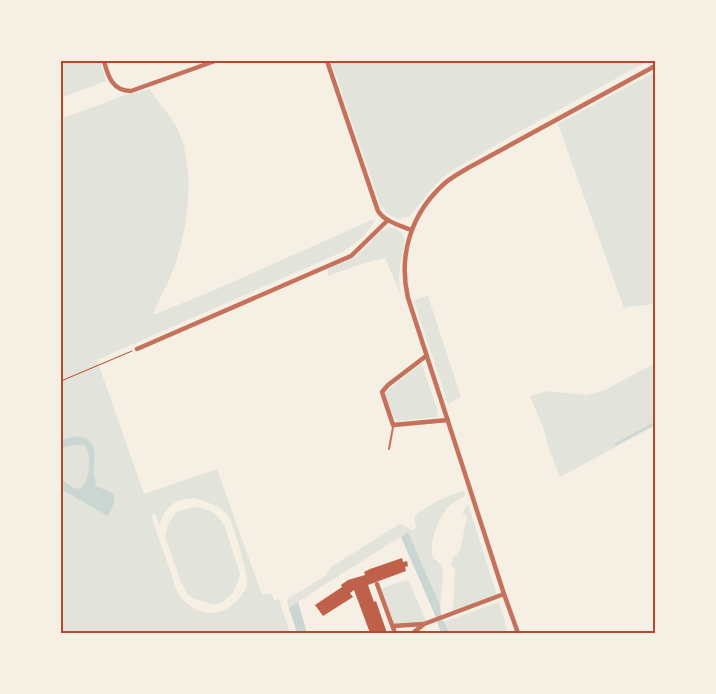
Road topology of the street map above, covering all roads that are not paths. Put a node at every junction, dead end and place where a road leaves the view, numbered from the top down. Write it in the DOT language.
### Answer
graph roads {
  1 [pos="104,61"];
  2 [pos="215,61"];
  3 [pos="327,61"];
  4 [pos="655,66"];
  5 [pos="388,220"];
  6 [pos="411,230"];
  7 [pos="137,349"];
  8 [pos="426,356"];
  9 [pos="448,420"];
  10 [pos="393,425"];
  11 [pos="389,449"];
  12 [pos="378,584"];
  13 [pos="504,594"];
  14 [pos="424,624"];
  15 [pos="393,626"];
  16 [pos="395,633"];
  17 [pos="414,633"];
  18 [pos="518,633"];
  1 -- 2 [label="street"];
  3 -- 5 [label="street"];
  4 -- 6 [label="street"];
  5 -- 6 [label="street"];
  5 -- 7 [label="street"];
  6 -- 8 [label="street"];
  8 -- 9 [label="street"];
  8 -- 10 [label="street"];
  9 -- 10 [label="street"];
  9 -- 13 [label="street"];
  10 -- 11 [label="lane"];
  12 -- 15 [label="street"];
  13 -- 14 [label="street"];
  13 -- 18 [label="street"];
  14 -- 15 [label="street"];
  14 -- 17 [label="street"];
  15 -- 16 [label="street"];
}
